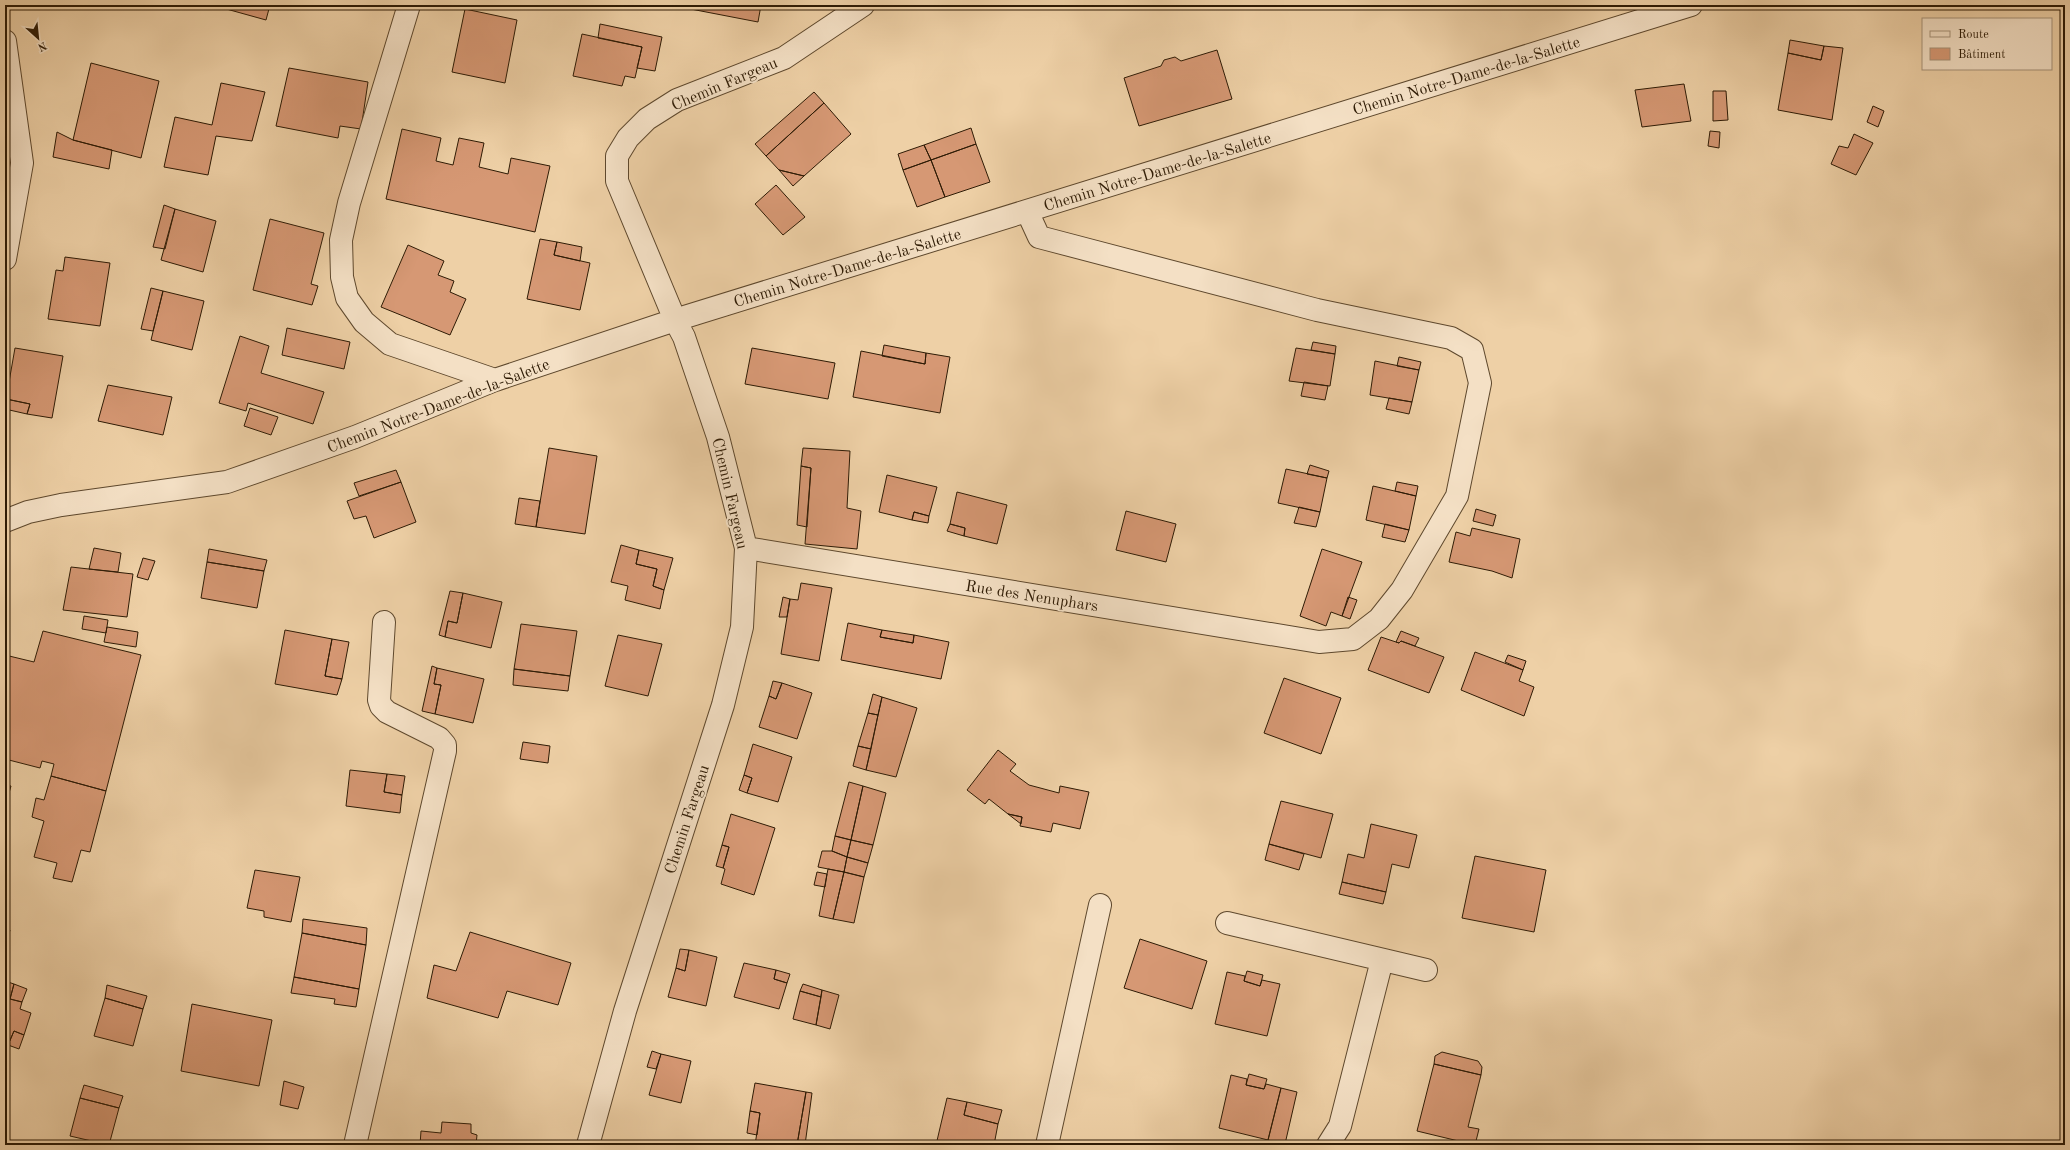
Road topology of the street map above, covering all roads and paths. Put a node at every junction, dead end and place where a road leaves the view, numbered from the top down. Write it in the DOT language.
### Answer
graph roads {
  1 [pos="408,5"];
  2 [pos="863,5"];
  3 [pos="1691,5"];
  4 [pos="5,41"];
  5 [pos="1027,211"];
  6 [pos="5,260"];
  7 [pos="676,320"];
  8 [pos="495,380"];
  9 [pos="5,521"];
  10 [pos="746,548"];
  11 [pos="384,622"];
  12 [pos="1100,904"];
  13 [pos="1227,923"];
  14 [pos="1382,960"];
  15 [pos="1426,970"];
  16 [pos="355,1145"];
  17 [pos="588,1145"];
  18 [pos="1047,1145"];
  19 [pos="1328,1145"];
  1 -- 8 [label="street"];
  2 -- 7 [label="street, Chemin Fargeau"];
  3 -- 5 [label="street, Chemin Notre-Dame-de-la-Salette"];
  4 -- 6 [label="street"];
  5 -- 7 [label="street, Chemin Notre-Dame-de-la-Salette"];
  5 -- 10 [label="street, Rue des Nenuphars"];
  7 -- 8 [label="street, Chemin Notre-Dame-de-la-Salette"];
  7 -- 10 [label="street, Chemin Fargeau"];
  8 -- 9 [label="street, Chemin Notre-Dame-de-la-Salette"];
  10 -- 17 [label="street, Chemin Fargeau"];
  11 -- 16 [label="street"];
  12 -- 18 [label="street"];
  13 -- 14 [label="street"];
  14 -- 15 [label="street"];
  14 -- 19 [label="street"];
}
